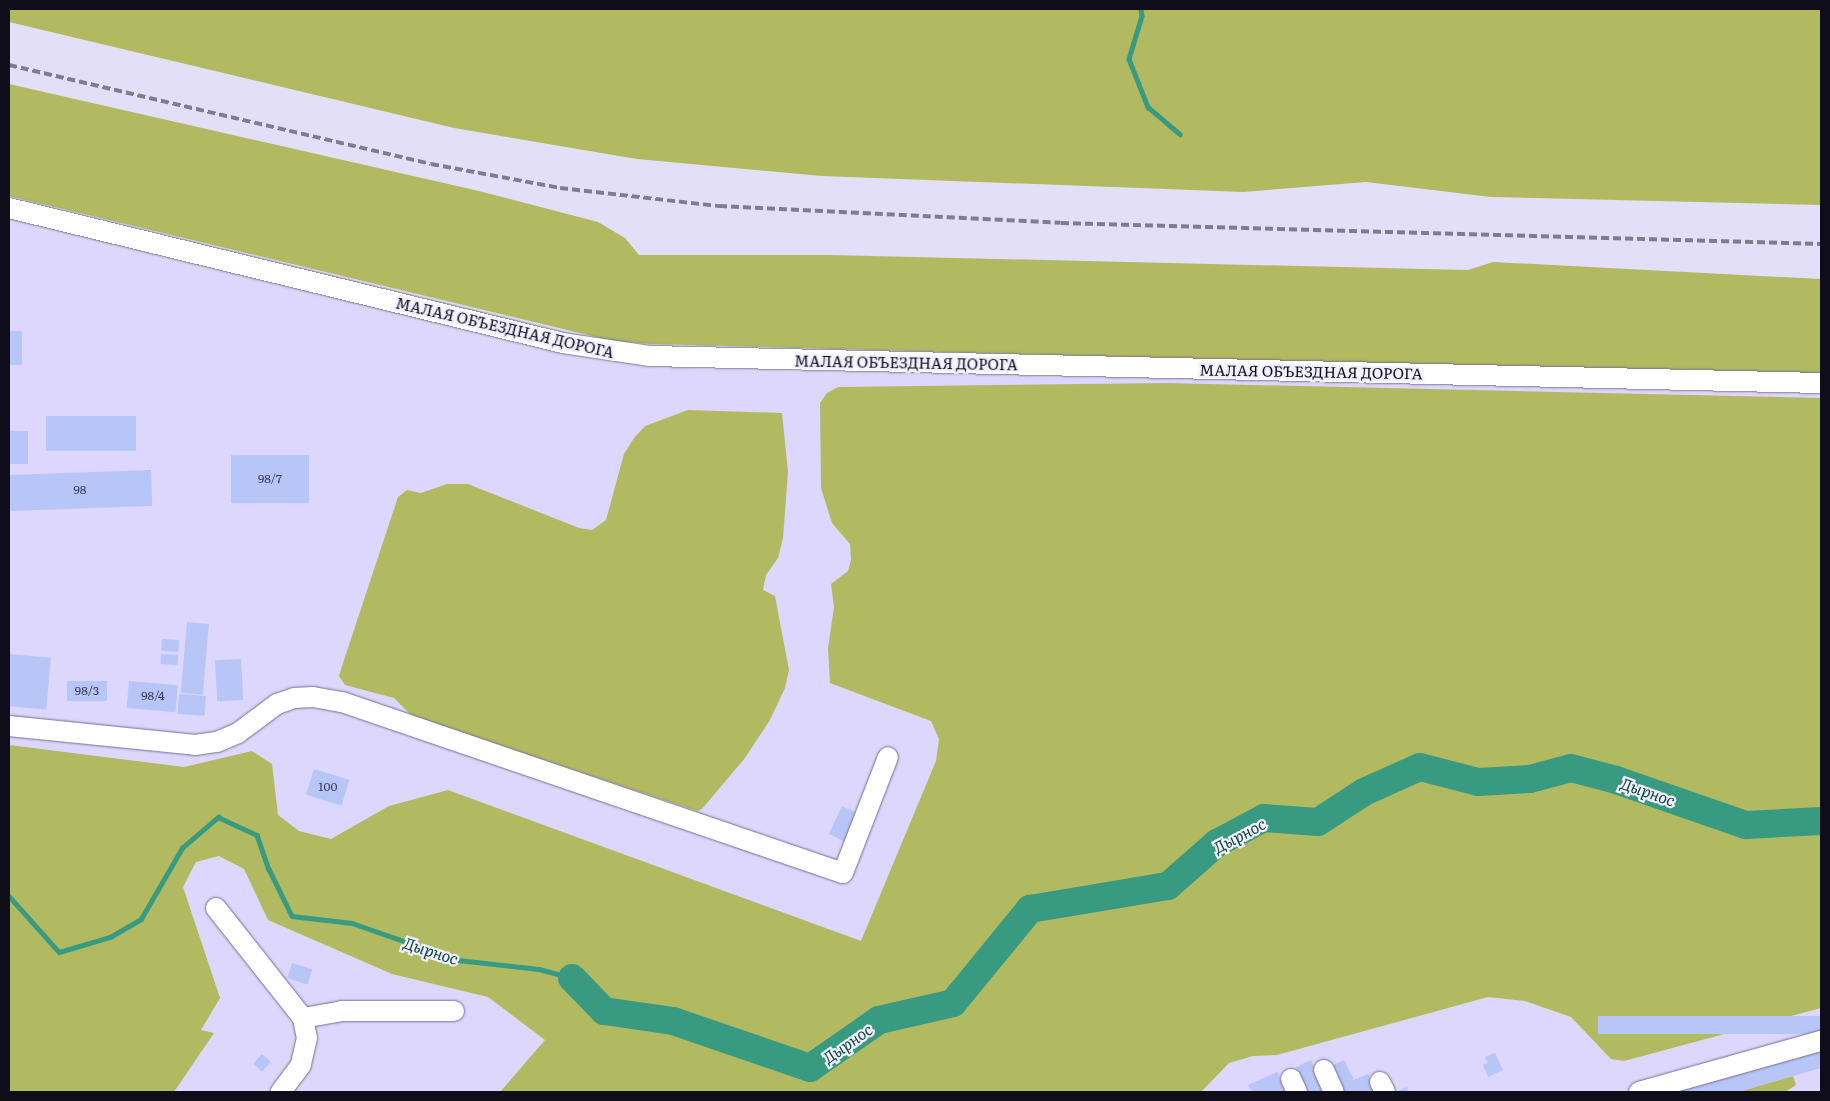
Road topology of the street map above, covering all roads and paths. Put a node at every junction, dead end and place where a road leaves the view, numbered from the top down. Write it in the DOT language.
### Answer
graph roads {
  1 [pos="9,208"];
  2 [pos="1821,383"];
  3 [pos="9,726"];
  4 [pos="888,757"];
  5 [pos="216,908"];
  6 [pos="454,1011"];
  7 [pos="303,1018"];
  8 [pos="1821,1041"];
  9 [pos="1324,1070"];
  10 [pos="281,1092"];
  11 [pos="1334,1092"];
  12 [pos="1639,1092"];
  1 -- 2 [label="street, МАЛАЯ ОБЪЕЗДНАЯ ДОРОГА"];
  3 -- 4 [label="street"];
  5 -- 7 [label="street"];
  6 -- 7 [label="street"];
  7 -- 10 [label="street"];
  8 -- 12 [label="street"];
  9 -- 11 [label="street"];
}
